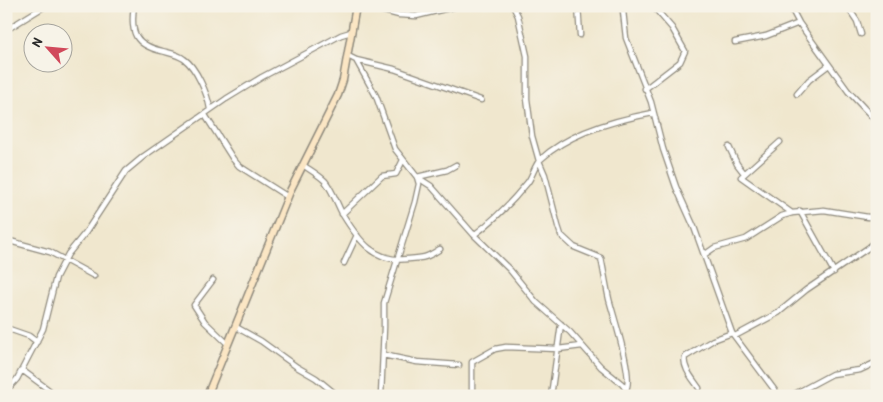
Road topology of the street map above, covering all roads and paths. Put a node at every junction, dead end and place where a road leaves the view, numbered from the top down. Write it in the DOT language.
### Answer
graph roads {
  1 [pos="45,6"];
  2 [pos="134,6"];
  3 [pos="457,6"];
  4 [pos="513,6"];
  5 [pos="578,6"];
  6 [pos="621,6"];
  7 [pos="653,6"];
  8 [pos="790,6"];
  9 [pos="847,6"];
  10 [pos="355,8"];
  11 [pos="799,23"];
  12 [pos="6,30"];
  13 [pos="351,32"];
  14 [pos="862,34"];
  15 [pos="580,35"];
  16 [pos="735,42"];
  17 [pos="348,56"];
  18 [pos="356,60"];
  19 [pos="830,64"];
  20 [pos="645,89"];
  21 [pos="797,94"];
  22 [pos="481,100"];
  23 [pos="210,109"];
  24 [pos="653,113"];
  25 [pos="206,115"];
  26 [pos="877,122"];
  27 [pos="780,142"];
  28 [pos="729,148"];
  29 [pos="404,160"];
  30 [pos="539,161"];
  31 [pos="303,165"];
  32 [pos="456,165"];
  33 [pos="744,173"];
  34 [pos="417,177"];
  35 [pos="288,197"];
  36 [pos="792,212"];
  37 [pos="800,212"];
  38 [pos="342,214"];
  39 [pos="876,217"];
  40 [pos="357,235"];
  41 [pos="474,235"];
  42 [pos="6,240"];
  43 [pos="877,240"];
  44 [pos="440,249"];
  45 [pos="704,255"];
  46 [pos="66,259"];
  47 [pos="396,261"];
  48 [pos="344,263"];
  49 [pos="834,272"];
  50 [pos="94,276"];
  51 [pos="213,280"];
  52 [pos="561,324"];
  53 [pos="236,327"];
  54 [pos="6,328"];
  55 [pos="734,335"];
  56 [pos="37,342"];
  57 [pos="228,344"];
  58 [pos="582,346"];
  59 [pos="558,349"];
  60 [pos="383,355"];
  61 [pos="877,362"];
  62 [pos="460,365"];
  63 [pos="22,370"];
  64 [pos="699,388"];
  65 [pos="626,389"];
  66 [pos="49,390"];
  67 [pos="472,390"];
  68 [pos="6,391"];
  69 [pos="207,396"];
  70 [pos="338,396"];
  71 [pos="381,396"];
  72 [pos="551,396"];
  73 [pos="631,396"];
  74 [pos="780,396"];
  75 [pos="791,396"];
  1 -- 12 [label="street"];
  2 -- 23 [label="street"];
  3 -- 10 [label="street"];
  4 -- 30 [label="street"];
  5 -- 15 [label="street"];
  6 -- 20 [label="street"];
  7 -- 20 [label="street"];
  8 -- 11 [label="street"];
  9 -- 14 [label="street"];
  10 -- 13 [label="street"];
  11 -- 16 [label="street"];
  11 -- 19 [label="street"];
  13 -- 17 [label="street"];
  13 -- 23 [label="street"];
  17 -- 18 [label="street"];
  17 -- 31 [label="street"];
  18 -- 22 [label="street"];
  18 -- 29 [label="street"];
  19 -- 21 [label="street"];
  19 -- 26 [label="street"];
  20 -- 24 [label="street"];
  23 -- 25 [label="street"];
  24 -- 30 [label="street"];
  24 -- 45 [label="street"];
  25 -- 35 [label="street"];
  25 -- 46 [label="street"];
  27 -- 33 [label="street"];
  28 -- 33 [label="street"];
  29 -- 34 [label="street"];
  29 -- 38 [label="street"];
  30 -- 41 [label="street"];
  30 -- 65 [label="street"];
  31 -- 35 [label="street"];
  31 -- 38 [label="street"];
  32 -- 34 [label="street"];
  33 -- 36 [label="street"];
  34 -- 41 [label="street"];
  34 -- 47 [label="street"];
  35 -- 53 [label="street"];
  36 -- 37 [label="street"];
  36 -- 45 [label="street"];
  37 -- 39 [label="street"];
  37 -- 49 [label="street"];
  38 -- 40 [label="street"];
  40 -- 47 [label="street"];
  40 -- 48 [label="street"];
  41 -- 52 [label="street"];
  42 -- 46 [label="street"];
  43 -- 49 [label="street"];
  44 -- 47 [label="street"];
  45 -- 55 [label="street"];
  46 -- 50 [label="street"];
  46 -- 56 [label="street"];
  47 -- 60 [label="street"];
  49 -- 55 [label="street"];
  51 -- 57 [label="street"];
  52 -- 58 [label="street"];
  52 -- 59 [label="street"];
  53 -- 57 [label="street"];
  53 -- 70 [label="street"];
  54 -- 56 [label="street"];
  55 -- 64 [label="street"];
  55 -- 74 [label="street"];
  56 -- 63 [label="street"];
  57 -- 69 [label="street"];
  58 -- 59 [label="street"];
  58 -- 65 [label="street"];
  59 -- 67 [label="street"];
  59 -- 72 [label="street"];
  60 -- 62 [label="street"];
  60 -- 71 [label="street"];
  61 -- 75 [label="street"];
  63 -- 66 [label="street"];
  63 -- 68 [label="street"];
  65 -- 73 [label="street"];
}
